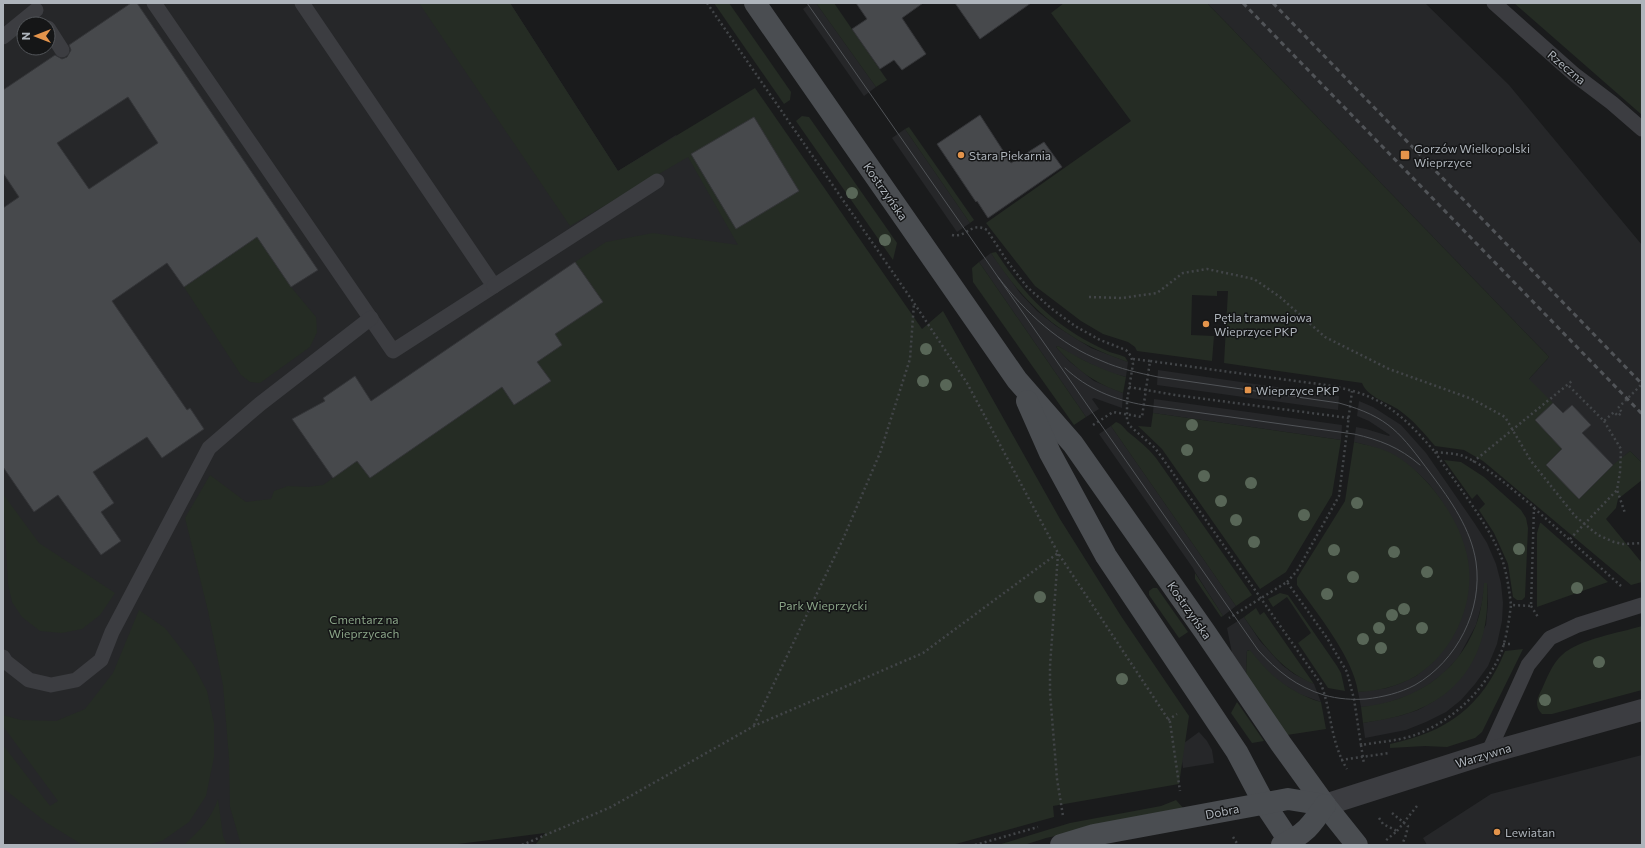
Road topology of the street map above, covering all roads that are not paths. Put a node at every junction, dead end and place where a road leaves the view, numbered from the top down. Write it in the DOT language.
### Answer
graph roads {
  1 [pos="154,3"];
  2 [pos="302,3"];
  3 [pos="755,3"];
  4 [pos="1494,3"];
  5 [pos="36,7"];
  6 [pos="41,16"];
  7 [pos="3,37"];
  8 [pos="56,41"];
  9 [pos="62,50"];
  10 [pos="1642,129"];
  11 [pos="657,182"];
  12 [pos="494,286"];
  13 [pos="371,318"];
  14 [pos="1017,380"];
  15 [pos="1642,605"];
  16 [pos="3,658"];
  17 [pos="1642,710"];
  18 [pos="1488,753"];
  19 [pos="1264,803"];
  20 [pos="1325,805"];
  21 [pos="1288,844"];
  22 [pos="1061,845"];
  23 [pos="1357,845"];
  1 -- 13 [label="lane"];
  2 -- 12 [label="lane"];
  3 -- 14 [label="main road, Kostrzyńska"];
  4 -- 10 [label="lane, Rzeczna"];
  5 -- 6 [label="lane"];
  5 -- 7 [label="lane"];
  8 -- 9 [label="lane"];
  11 -- 12 [label="lane"];
  12 -- 13 [label="lane"];
  13 -- 16 [label="lane"];
  14 -- 19 [label="main road, Kostrzyńska"];
  14 -- 20 [label="main road, Kostrzyńska"];
  15 -- 18 [label="lane"];
  17 -- 18 [label="street, Warzywna"];
  18 -- 20 [label="street, Warzywna"];
  19 -- 20 [label="main road, Dobra"];
  19 -- 21 [label="main road, Kostrzyńska"];
  19 -- 22 [label="main road, Dobra"];
  20 -- 21 [label="main road"];
  20 -- 23 [label="main road, Kostrzyńska"];
}
